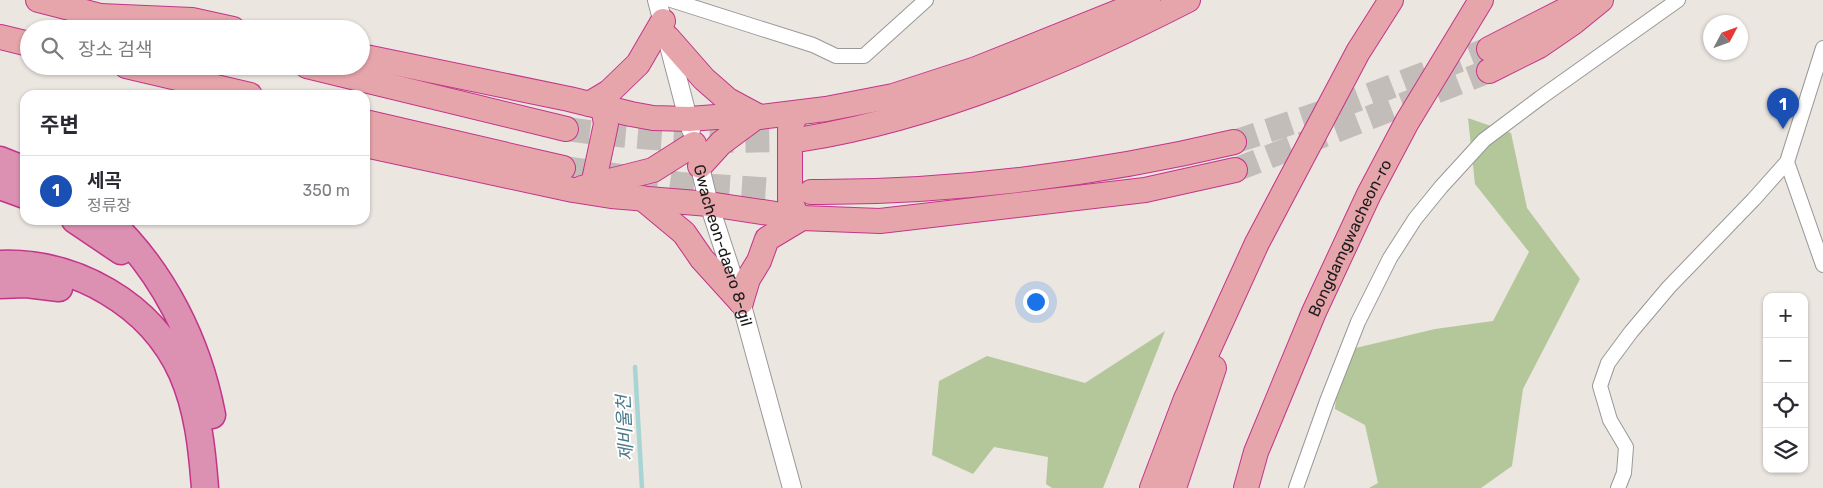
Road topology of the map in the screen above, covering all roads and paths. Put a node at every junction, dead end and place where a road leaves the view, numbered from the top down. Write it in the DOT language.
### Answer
graph roads {
  1 [pos="38,0"];
  2 [pos="926,0"];
  3 [pos="1148,0"];
  4 [pos="1188,0"];
  5 [pos="1391,0"];
  6 [pos="1481,0"];
  7 [pos="1584,0"];
  8 [pos="1601,0"];
  9 [pos="1678,0"];
  10 [pos="665,15"];
  11 [pos="100,16"];
  12 [pos="116,20"];
  13 [pos="192,20"];
  14 [pos="0,37"];
  15 [pos="20,42"];
  16 [pos="1823,48"];
  17 [pos="370,58"];
  18 [pos="164,75"];
  19 [pos="345,75"];
  20 [pos="168,76"];
  21 [pos="197,90"];
  22 [pos="228,90"];
  23 [pos="596,106"];
  24 [pos="797,112"];
  25 [pos="758,117"];
  26 [pos="689,119"];
  27 [pos="370,123"];
  28 [pos="566,128"];
  29 [pos="802,139"];
  30 [pos="1234,142"];
  31 [pos="694,144"];
  32 [pos="370,146"];
  33 [pos="0,160"];
  34 [pos="1786,162"];
  35 [pos="700,166"];
  36 [pos="20,168"];
  37 [pos="563,168"];
  38 [pos="1235,170"];
  39 [pos="0,186"];
  40 [pos="583,187"];
  41 [pos="810,192"];
  42 [pos="20,193"];
  43 [pos="642,198"];
  44 [pos="709,204"];
  45 [pos="799,217"];
  46 [pos="83,225"];
  47 [pos="113,225"];
  48 [pos="1257,243"];
  49 [pos="0,264"];
  50 [pos="1823,265"];
  51 [pos="0,285"];
  52 [pos="741,302"];
  53 [pos="184,326"];
  54 [pos="201,447"];
  55 [pos="205,488"];
  56 [pos="221,488"];
  57 [pos="792,488"];
  58 [pos="1152,488"];
  59 [pos="1174,488"];
  60 [pos="1246,488"];
  61 [pos="1296,488"];
  62 [pos="1618,488"];
  1 -- 11 [label="highway"];
  2 -- 10 [label="street"];
  3 -- 24 [label="highway"];
  4 -- 29 [label="highway"];
  5 -- 48 [label="highway"];
  6 -- 60 [label="highway, Bongdamgwacheon-ro"];
  7 -- 8 [label="highway"];
  9 -- 61 [label="street"];
  10 -- 23 [label="highway"];
  10 -- 25 [label="highway"];
  10 -- 26 [label="street, Gwacheon-daero 8-gil"];
  11 -- 12 [label="highway"];
  11 -- 13 [label="highway"];
  14 -- 15 [label="highway"];
  16 -- 34 [label="street"];
  17 -- 23 [label="highway"];
  18 -- 20 [label="highway"];
  19 -- 28 [label="highway"];
  20 -- 21 [label="highway"];
  20 -- 22 [label="highway"];
  23 -- 26 [label="highway"];
  23 -- 40 [label="highway"];
  24 -- 25 [label="highway"];
  24 -- 45 [label="highway"];
  25 -- 26 [label="highway"];
  25 -- 35 [label="highway"];
  26 -- 31 [label="street, Gwacheon-daero 8-gil"];
  27 -- 37 [label="highway"];
  30 -- 41 [label="highway"];
  31 -- 35 [label="street, Gwacheon-daero 8-gil"];
  31 -- 40 [label="highway"];
  32 -- 40 [label="highway"];
  33 -- 36 [label="highway"];
  34 -- 50 [label="street"];
  34 -- 62 [label="street"];
  35 -- 44 [label="street, Gwacheon-daero 8-gil"];
  38 -- 45 [label="highway"];
  39 -- 42 [label="highway"];
  40 -- 43 [label="highway"];
  43 -- 44 [label="highway"];
  43 -- 52 [label="highway"];
  44 -- 45 [label="highway"];
  44 -- 52 [label="street, Gwacheon-daero 8-gil"];
  45 -- 52 [label="highway"];
  46 -- 53 [label="highway"];
  47 -- 53 [label="highway"];
  48 -- 58 [label="highway"];
  48 -- 59 [label="highway"];
  49 -- 54 [label="highway"];
  51 -- 54 [label="highway"];
  52 -- 57 [label="street, Gwacheon-daero 8-gil"];
  53 -- 56 [label="highway"];
  54 -- 55 [label="highway"];
}
